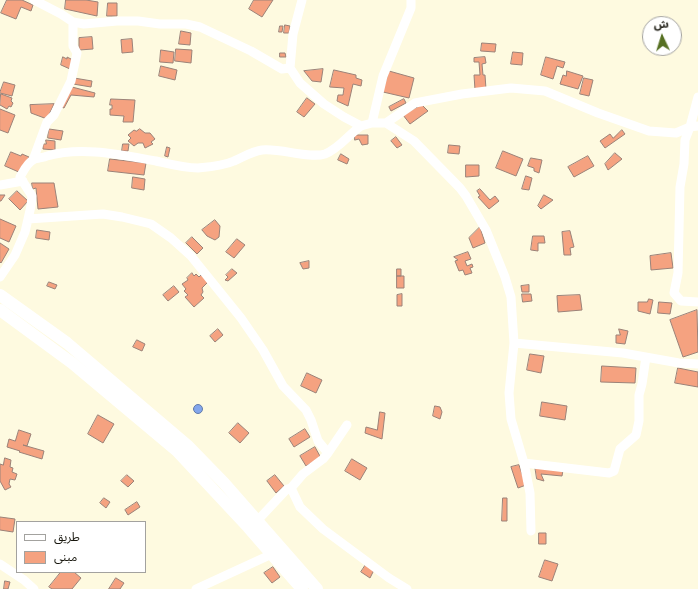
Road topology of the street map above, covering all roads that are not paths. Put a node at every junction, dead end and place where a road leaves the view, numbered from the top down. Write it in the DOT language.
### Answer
graph roads {
  1 [pos="34,0"];
  2 [pos="302,0"];
  3 [pos="411,0"];
  4 [pos="73,22"];
  5 [pos="290,68"];
  6 [pos="698,97"];
  7 [pos="372,123"];
  8 [pos="386,123"];
  9 [pos="361,126"];
  10 [pos="694,126"];
  11 [pos="33,160"];
  12 [pos="23,181"];
  13 [pos="0,186"];
  14 [pos="28,219"];
  15 [pos="0,277"];
  16 [pos="0,295"];
  17 [pos="698,302"];
  18 [pos="0,310"];
  19 [pos="514,343"];
  20 [pos="646,357"];
  21 [pos="698,364"];
  22 [pos="347,425"];
  23 [pos="328,453"];
  24 [pos="524,463"];
  25 [pos="291,488"];
  26 [pos="257,521"];
  27 [pos="531,531"];
  28 [pos="272,554"];
  29 [pos="0,564"];
  30 [pos="34,589"];
  31 [pos="196,589"];
  32 [pos="302,589"];
  33 [pos="316,589"];
  34 [pos="407,589"];
  1 -- 4 [label="street"];
  2 -- 5 [label="street"];
  3 -- 7 [label="street"];
  4 -- 5 [label="street"];
  4 -- 11 [label="street"];
  5 -- 9 [label="street"];
  6 -- 10 [label="street"];
  7 -- 8 [label="street"];
  7 -- 9 [label="street"];
  8 -- 10 [label="street"];
  8 -- 19 [label="street"];
  9 -- 11 [label="street"];
  10 -- 17 [label="street"];
  11 -- 12 [label="street"];
  12 -- 13 [label="street"];
  12 -- 14 [label="street"];
  14 -- 15 [label="street"];
  14 -- 23 [label="street"];
  16 -- 26 [label="main road"];
  18 -- 28 [label="main road"];
  19 -- 20 [label="street"];
  19 -- 24 [label="street"];
  20 -- 21 [label="street"];
  20 -- 24 [label="street"];
  22 -- 23 [label="street"];
  23 -- 25 [label="street"];
  24 -- 27 [label="street"];
  25 -- 26 [label="street"];
  25 -- 34 [label="street"];
  26 -- 33 [label="main road"];
  28 -- 31 [label="street"];
  28 -- 32 [label="main road"];
  29 -- 30 [label="street"];
}
